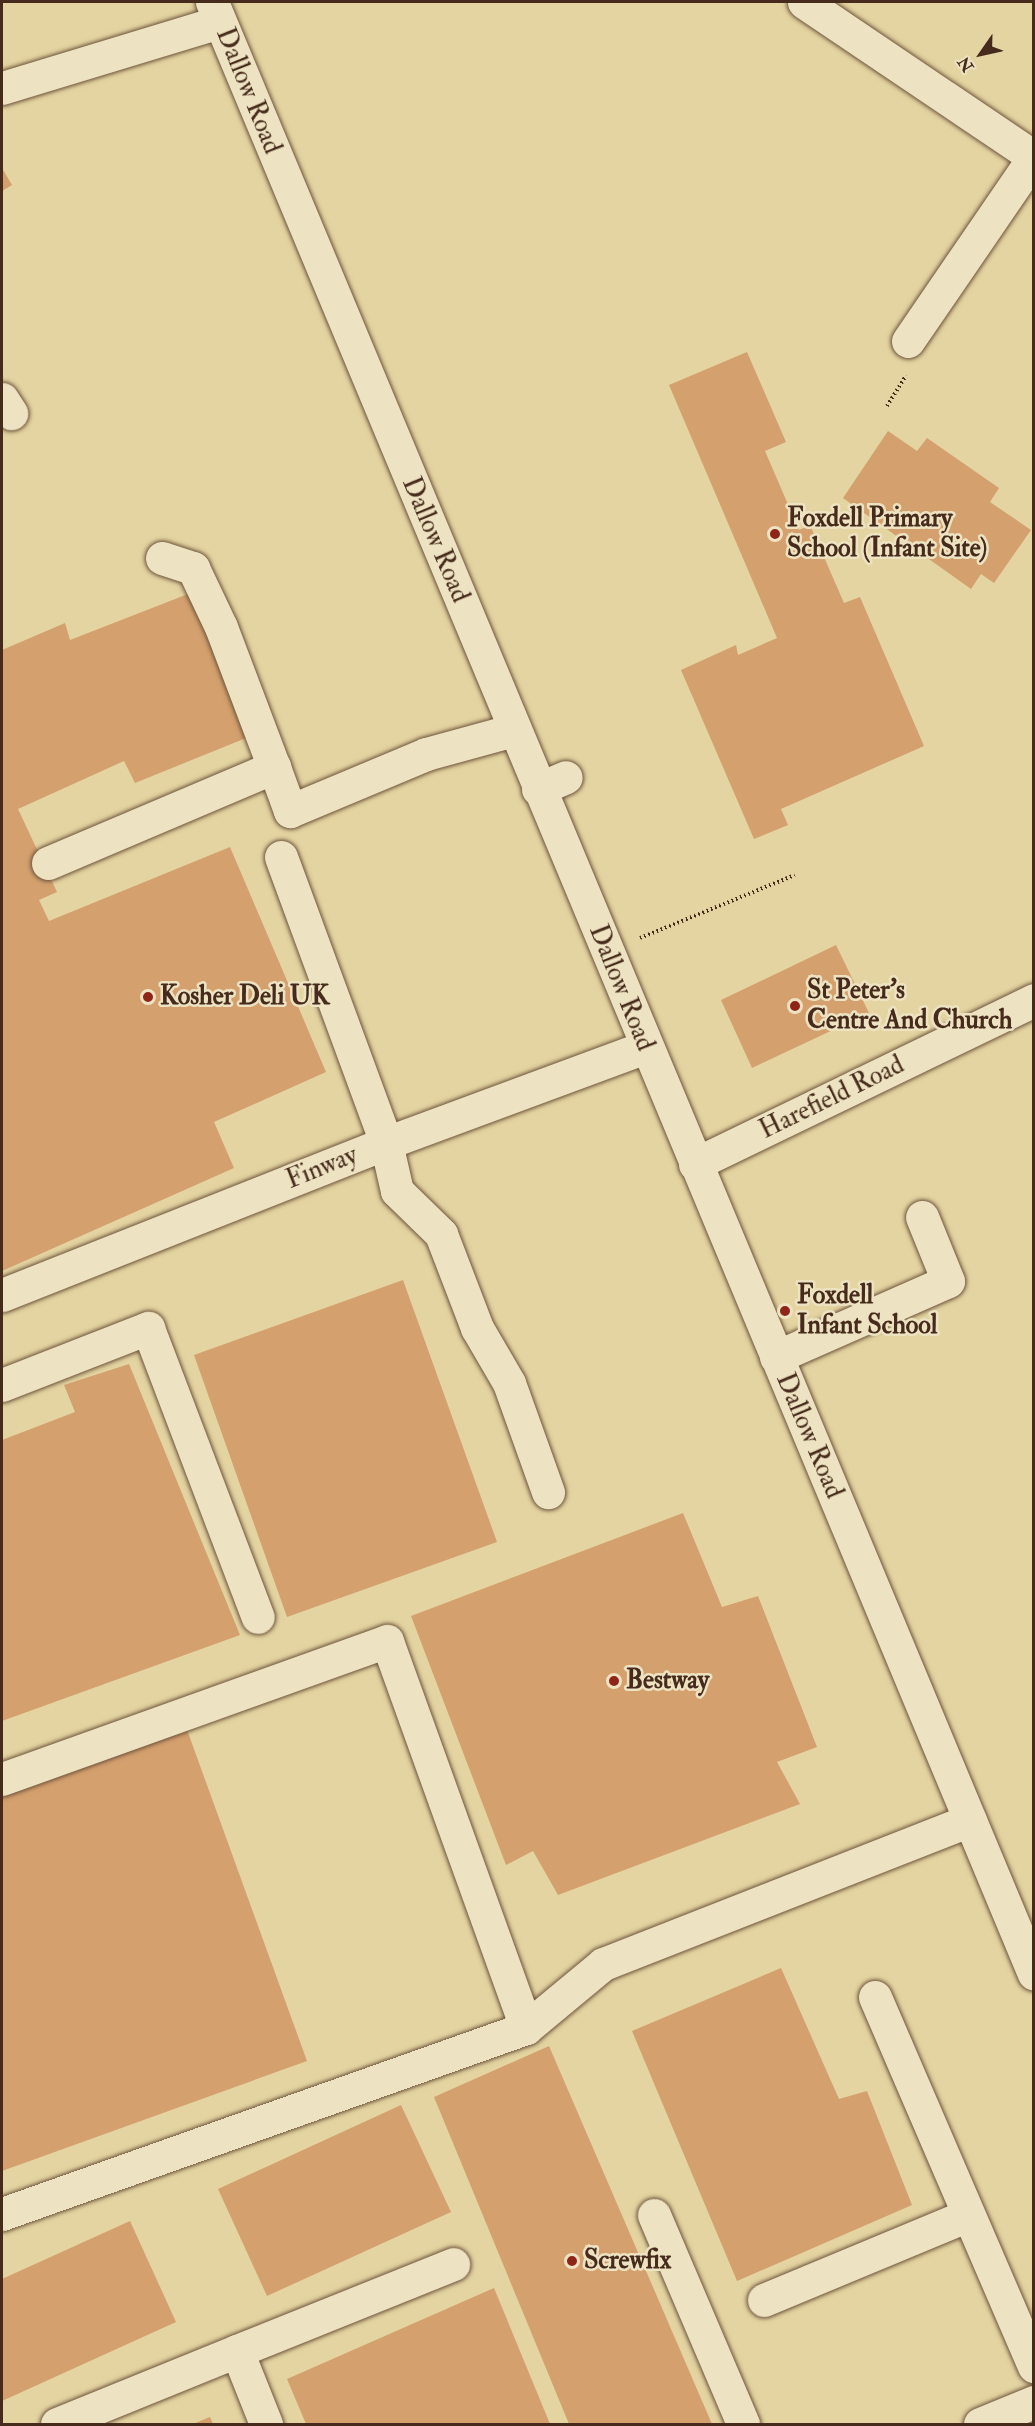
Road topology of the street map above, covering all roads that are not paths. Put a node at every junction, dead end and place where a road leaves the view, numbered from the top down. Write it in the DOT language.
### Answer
graph roads {
  1 [pos="804,2"];
  2 [pos="216,12"];
  3 [pos="2,88"];
  4 [pos="1034,157"];
  5 [pos="908,341"];
  6 [pos="162,558"];
  7 [pos="514,730"];
  8 [pos="274,767"];
  9 [pos="281,857"];
  10 [pos="48,863"];
  11 [pos="1034,1000"];
  12 [pos="645,1047"];
  13 [pos="386,1143"];
  14 [pos="695,1164"];
  15 [pos="922,1217"];
  16 [pos="2,1295"];
  17 [pos="776,1357"];
  18 [pos="2,1385"];
  19 [pos="548,1492"];
  20 [pos="258,1617"];
  21 [pos="2,1779"];
  22 [pos="970,1820"];
  23 [pos="1034,1974"];
  24 [pos="875,1997"];
  25 [pos="526,2028"];
  26 [pos="2,2214"];
  27 [pos="654,2215"];
  28 [pos="968,2215"];
  29 [pos="453,2264"];
  30 [pos="764,2300"];
  31 [pos="237,2351"];
  32 [pos="1034,2366"];
  33 [pos="1034,2402"];
  34 [pos="57,2424"];
  35 [pos="266,2424"];
  36 [pos="743,2424"];
  37 [pos="980,2424"];
  1 -- 4 [label="street"];
  2 -- 3 [label="street"];
  2 -- 7 [label="street, Dallow Road"];
  4 -- 5 [label="street"];
  6 -- 8 [label="street"];
  7 -- 8 [label="street"];
  7 -- 12 [label="street, Dallow Road"];
  8 -- 10 [label="street"];
  9 -- 13 [label="street"];
  11 -- 14 [label="street, Harefield Road"];
  12 -- 13 [label="street, Finway"];
  12 -- 14 [label="street, Dallow Road"];
  13 -- 16 [label="street, Finway"];
  13 -- 19 [label="street"];
  14 -- 17 [label="street, Dallow Road"];
  15 -- 17 [label="street"];
  17 -- 22 [label="street, Dallow Road"];
  18 -- 20 [label="street"];
  21 -- 25 [label="street"];
  22 -- 23 [label="street, Dallow Road"];
  22 -- 25 [label="street"];
  24 -- 28 [label="street"];
  25 -- 26 [label="street"];
  27 -- 36 [label="street"];
  28 -- 30 [label="street"];
  28 -- 32 [label="street"];
  29 -- 31 [label="street"];
  31 -- 34 [label="street"];
  31 -- 35 [label="street"];
  33 -- 37 [label="street"];
}
